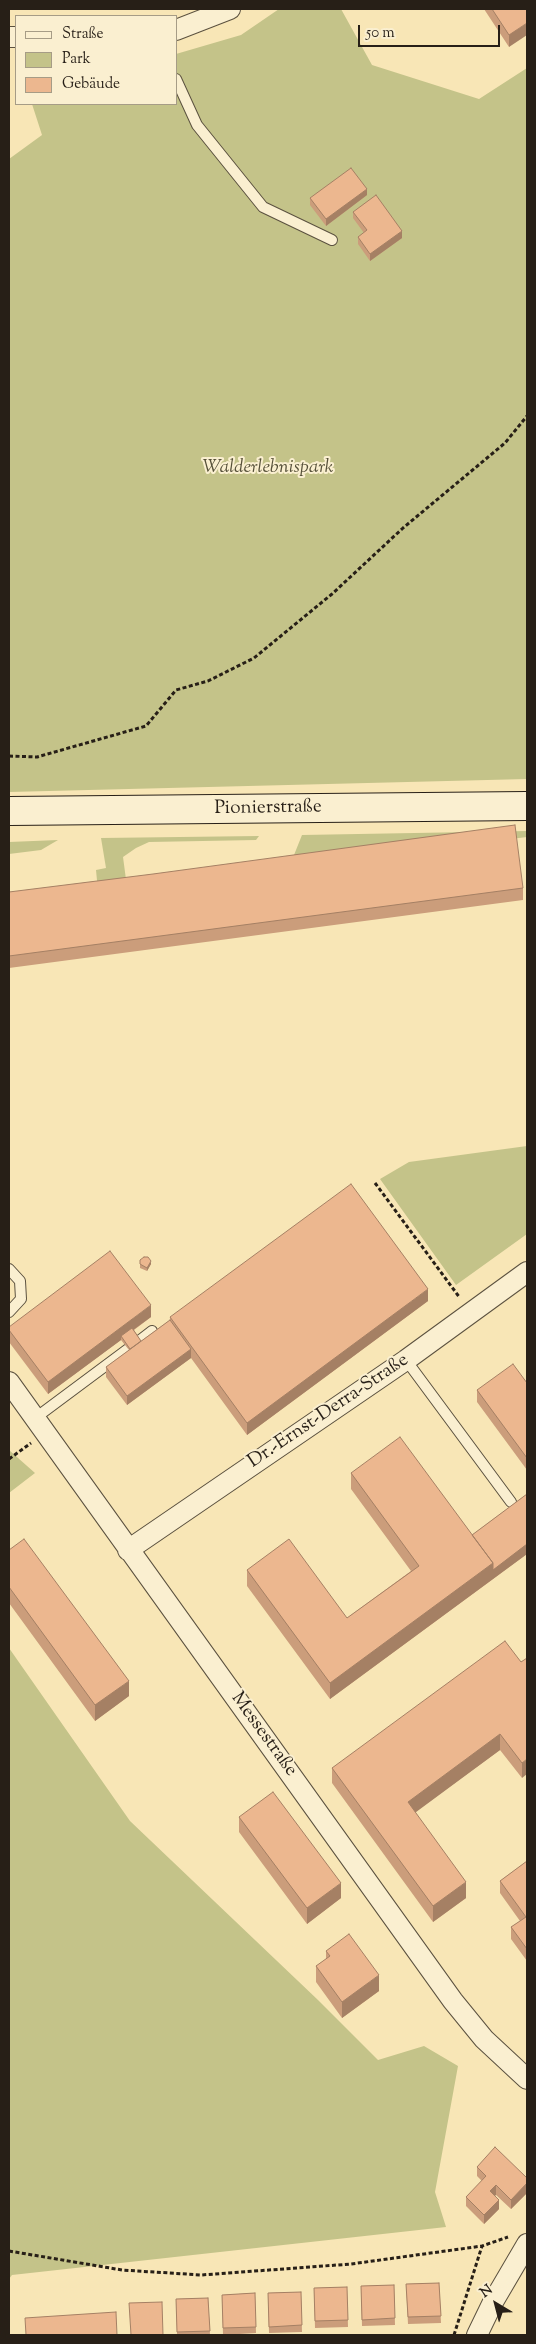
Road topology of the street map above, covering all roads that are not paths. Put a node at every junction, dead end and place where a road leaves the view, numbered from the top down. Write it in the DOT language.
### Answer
graph roads {
  1 [pos="230,9"];
  2 [pos="178,29"];
  3 [pos="178,83"];
  4 [pos="332,240"];
  5 [pos="527,806"];
  6 [pos="9,811"];
  7 [pos="9,1269"];
  8 [pos="527,1272"];
  9 [pos="9,1312"];
  10 [pos="152,1331"];
  11 [pos="139,1341"];
  12 [pos="128,1349"];
  13 [pos="406,1360"];
  14 [pos="9,1382"];
  15 [pos="39,1426"];
  16 [pos="511,1502"];
  17 [pos="128,1550"];
  18 [pos="527,2079"];
  19 [pos="521,2239"];
  20 [pos="477,2335"];
  1 -- 2 [label="street"];
  3 -- 4 [label="lane"];
  5 -- 6 [label="main road, Pionierstraße"];
  7 -- 9 [label="lane"];
  8 -- 13 [label="street, Dr.-Ernst-Derra-Straße"];
  10 -- 11 [label="lane"];
  12 -- 15 [label="lane"];
  13 -- 16 [label="lane"];
  13 -- 17 [label="street, Dr.-Ernst-Derra-Straße"];
  14 -- 15 [label="street, Messestraße"];
  15 -- 17 [label="street, Messestraße"];
  17 -- 18 [label="street, Messestraße"];
  19 -- 20 [label="street"];
}
